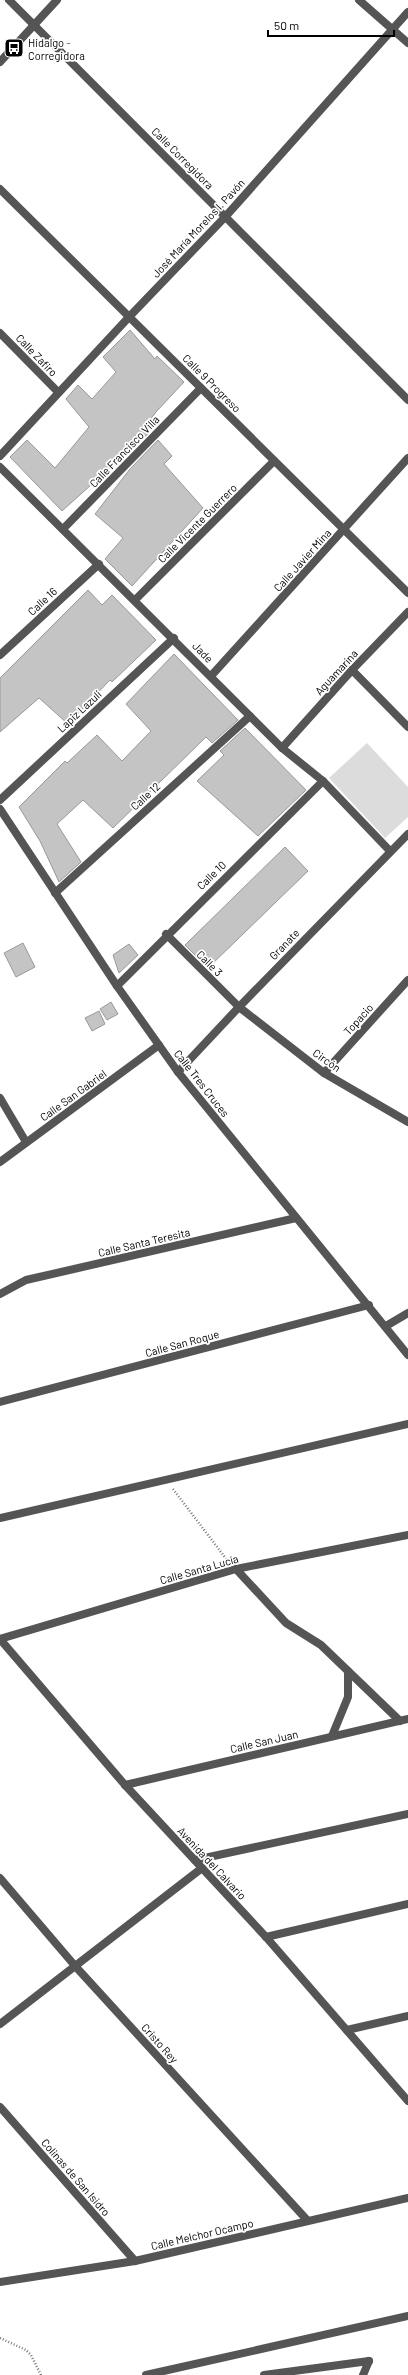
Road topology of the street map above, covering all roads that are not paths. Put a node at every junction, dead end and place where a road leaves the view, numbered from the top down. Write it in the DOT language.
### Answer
graph roads {
  1 [pos="9,0"];
  2 [pos="58,0"];
  3 [pos="359,0"];
  4 [pos="408,12"];
  5 [pos="35,26"];
  6 [pos="392,30"];
  7 [pos="408,43"];
  8 [pos="0,62"];
  9 [pos="0,189"];
  10 [pos="226,216"];
  11 [pos="129,317"];
  12 [pos="0,333"];
  13 [pos="201,388"];
  14 [pos="58,392"];
  15 [pos="408,400"];
  16 [pos="0,456"];
  17 [pos="408,458"];
  18 [pos="274,461"];
  19 [pos="0,467"];
  20 [pos="63,529"];
  21 [pos="344,530"];
  22 [pos="99,564"];
  23 [pos="408,593"];
  24 [pos="135,600"];
  25 [pos="408,612"];
  26 [pos="174,638"];
  27 [pos="0,655"];
  28 [pos="352,670"];
  29 [pos="211,676"];
  30 [pos="250,716"];
  31 [pos="408,727"];
  32 [pos="282,748"];
  33 [pos="323,781"];
  34 [pos="0,800"];
  35 [pos="0,809"];
  36 [pos="408,834"];
  37 [pos="390,851"];
  38 [pos="55,893"];
  39 [pos="166,934"];
  40 [pos="408,980"];
  41 [pos="117,986"];
  42 [pos="239,1007"];
  43 [pos="158,1045"];
  44 [pos="178,1072"];
  45 [pos="324,1073"];
  46 [pos="0,1098"];
  47 [pos="408,1122"];
  48 [pos="26,1142"];
  49 [pos="0,1162"];
  50 [pos="296,1218"];
  51 [pos="0,1294"];
  52 [pos="369,1305"];
  53 [pos="408,1313"];
  54 [pos="386,1326"];
  55 [pos="408,1355"];
  56 [pos="0,1402"];
  57 [pos="408,1424"];
  58 [pos="0,1518"];
  59 [pos="408,1534"];
  60 [pos="236,1569"];
  61 [pos="0,1639"];
  62 [pos="348,1671"];
  63 [pos="404,1720"];
  64 [pos="332,1736"];
  65 [pos="125,1785"];
  66 [pos="408,1814"];
  67 [pos="196,1860"];
  68 [pos="202,1868"];
  69 [pos="0,1878"];
  70 [pos="408,1904"];
  71 [pos="266,1937"];
  72 [pos="76,1967"];
  73 [pos="408,2016"];
  74 [pos="0,2024"];
  75 [pos="347,2030"];
  76 [pos="408,2102"];
  77 [pos="0,2107"];
  78 [pos="408,2198"];
  79 [pos="307,2220"];
  80 [pos="135,2261"];
  81 [pos="0,2282"];
  82 [pos="408,2316"];
  83 [pos="146,2375"];
  84 [pos="264,2375"];
  85 [pos="363,2375"];
  1 -- 5 [label="street, Calle Corregidora"];
  2 -- 5 [label="street"];
  3 -- 6 [label="street"];
  4 -- 6 [label="street, José María Morelos I. Pavón"];
  5 -- 8 [label="street"];
  5 -- 10 [label="street, Calle Corregidora"];
  6 -- 7 [label="street"];
  6 -- 10 [label="street, José María Morelos I. Pavón"];
  9 -- 11 [label="street, Calle 9 Progreso"];
  10 -- 11 [label="street, José María Morelos I. Pavón"];
  10 -- 15 [label="street, Calle Corregidora"];
  11 -- 13 [label="street, Calle 9 Progreso"];
  11 -- 14 [label="street, José María Morelos I. Pavón"];
  12 -- 14 [label="street, Calle Zafiro"];
  13 -- 18 [label="street, Calle 9 Progreso"];
  13 -- 20 [label="street, Calle Francisco Villa"];
  14 -- 16 [label="street, José María Morelos I. Pavón"];
  17 -- 21 [label="street, Calle Javier Mina"];
  18 -- 21 [label="street, Calle 9 Progreso"];
  18 -- 24 [label="street, Calle Vicente Guerrero"];
  19 -- 20 [label="street, Jade"];
  20 -- 22 [label="street, Jade"];
  21 -- 23 [label="street, Calle 9 Progreso"];
  21 -- 29 [label="street, Calle Javier Mina"];
  22 -- 24 [label="street, Jade"];
  22 -- 27 [label="street, Calle 16"];
  24 -- 26 [label="street, Jade"];
  25 -- 28 [label="street, Aguamarina"];
  26 -- 29 [label="street, Jade"];
  26 -- 34 [label="street, Lapiz Lazuli"];
  28 -- 31 [label="street"];
  28 -- 32 [label="street, Aguamarina"];
  29 -- 30 [label="street, Jade"];
  30 -- 32 [label="street, Jade"];
  30 -- 38 [label="street, Calle 12"];
  32 -- 33 [label="street, Jade"];
  33 -- 37 [label="street, Jade"];
  33 -- 39 [label="street, Calle 10"];
  35 -- 38 [label="street, Calle Tres Cruces"];
  36 -- 37 [label="street, Granate"];
  37 -- 42 [label="street, Granate"];
  38 -- 41 [label="street, Calle Tres Cruces"];
  39 -- 41 [label="street, Calle 10"];
  39 -- 42 [label="street, Calle 3"];
  40 -- 45 [label="street, Topacio"];
  41 -- 43 [label="street, Calle Tres Cruces"];
  42 -- 44 [label="street, Granate"];
  42 -- 45 [label="street, Circón"];
  43 -- 44 [label="street, Calle Tres Cruces"];
  43 -- 48 [label="street, Calle San Gabriel"];
  44 -- 50 [label="street, Calle Tres Cruces"];
  45 -- 47 [label="street, Circón"];
  46 -- 48 [label="street"];
  48 -- 49 [label="street, Calle San Gabriel"];
  50 -- 51 [label="street, Calle Santa Teresita"];
  50 -- 52 [label="street, Calle Tres Cruces"];
  52 -- 54 [label="street, Calle Tres Cruces"];
  52 -- 56 [label="street, Calle San Roque"];
  53 -- 54 [label="street"];
  54 -- 55 [label="street, Calle Tres Cruces"];
  57 -- 58 [label="street"];
  59 -- 60 [label="street, Calle Santa Lucía"];
  60 -- 61 [label="street, Calle Santa Lucía"];
  60 -- 62 [label="street"];
  61 -- 65 [label="street, Avenida del Calvario"];
  62 -- 63 [label="street"];
  62 -- 64 [label="street"];
  63 -- 64 [label="street, Calle San Juan"];
  64 -- 65 [label="street, Calle San Juan"];
  65 -- 67 [label="street, Avenida del Calvario"];
  66 -- 67 [label="street"];
  67 -- 68 [label="street, Avenida del Calvario"];
  68 -- 71 [label="street, Avenida del Calvario"];
  68 -- 72 [label="street"];
  69 -- 72 [label="street, Cristo Rey"];
  70 -- 71 [label="street"];
  71 -- 75 [label="street, Avenida del Calvario"];
  72 -- 74 [label="street"];
  72 -- 79 [label="street, Cristo Rey"];
  73 -- 75 [label="street"];
  75 -- 76 [label="street, Avenida del Calvario"];
  77 -- 80 [label="street, Colinas de San Isidro"];
  78 -- 79 [label="street, Calle Melchor Ocampo"];
  79 -- 80 [label="street, Calle Melchor Ocampo"];
  80 -- 81 [label="street, Calle Melchor Ocampo"];
  82 -- 83 [label="street"];
  84 -- 85 [label="street"];
}
